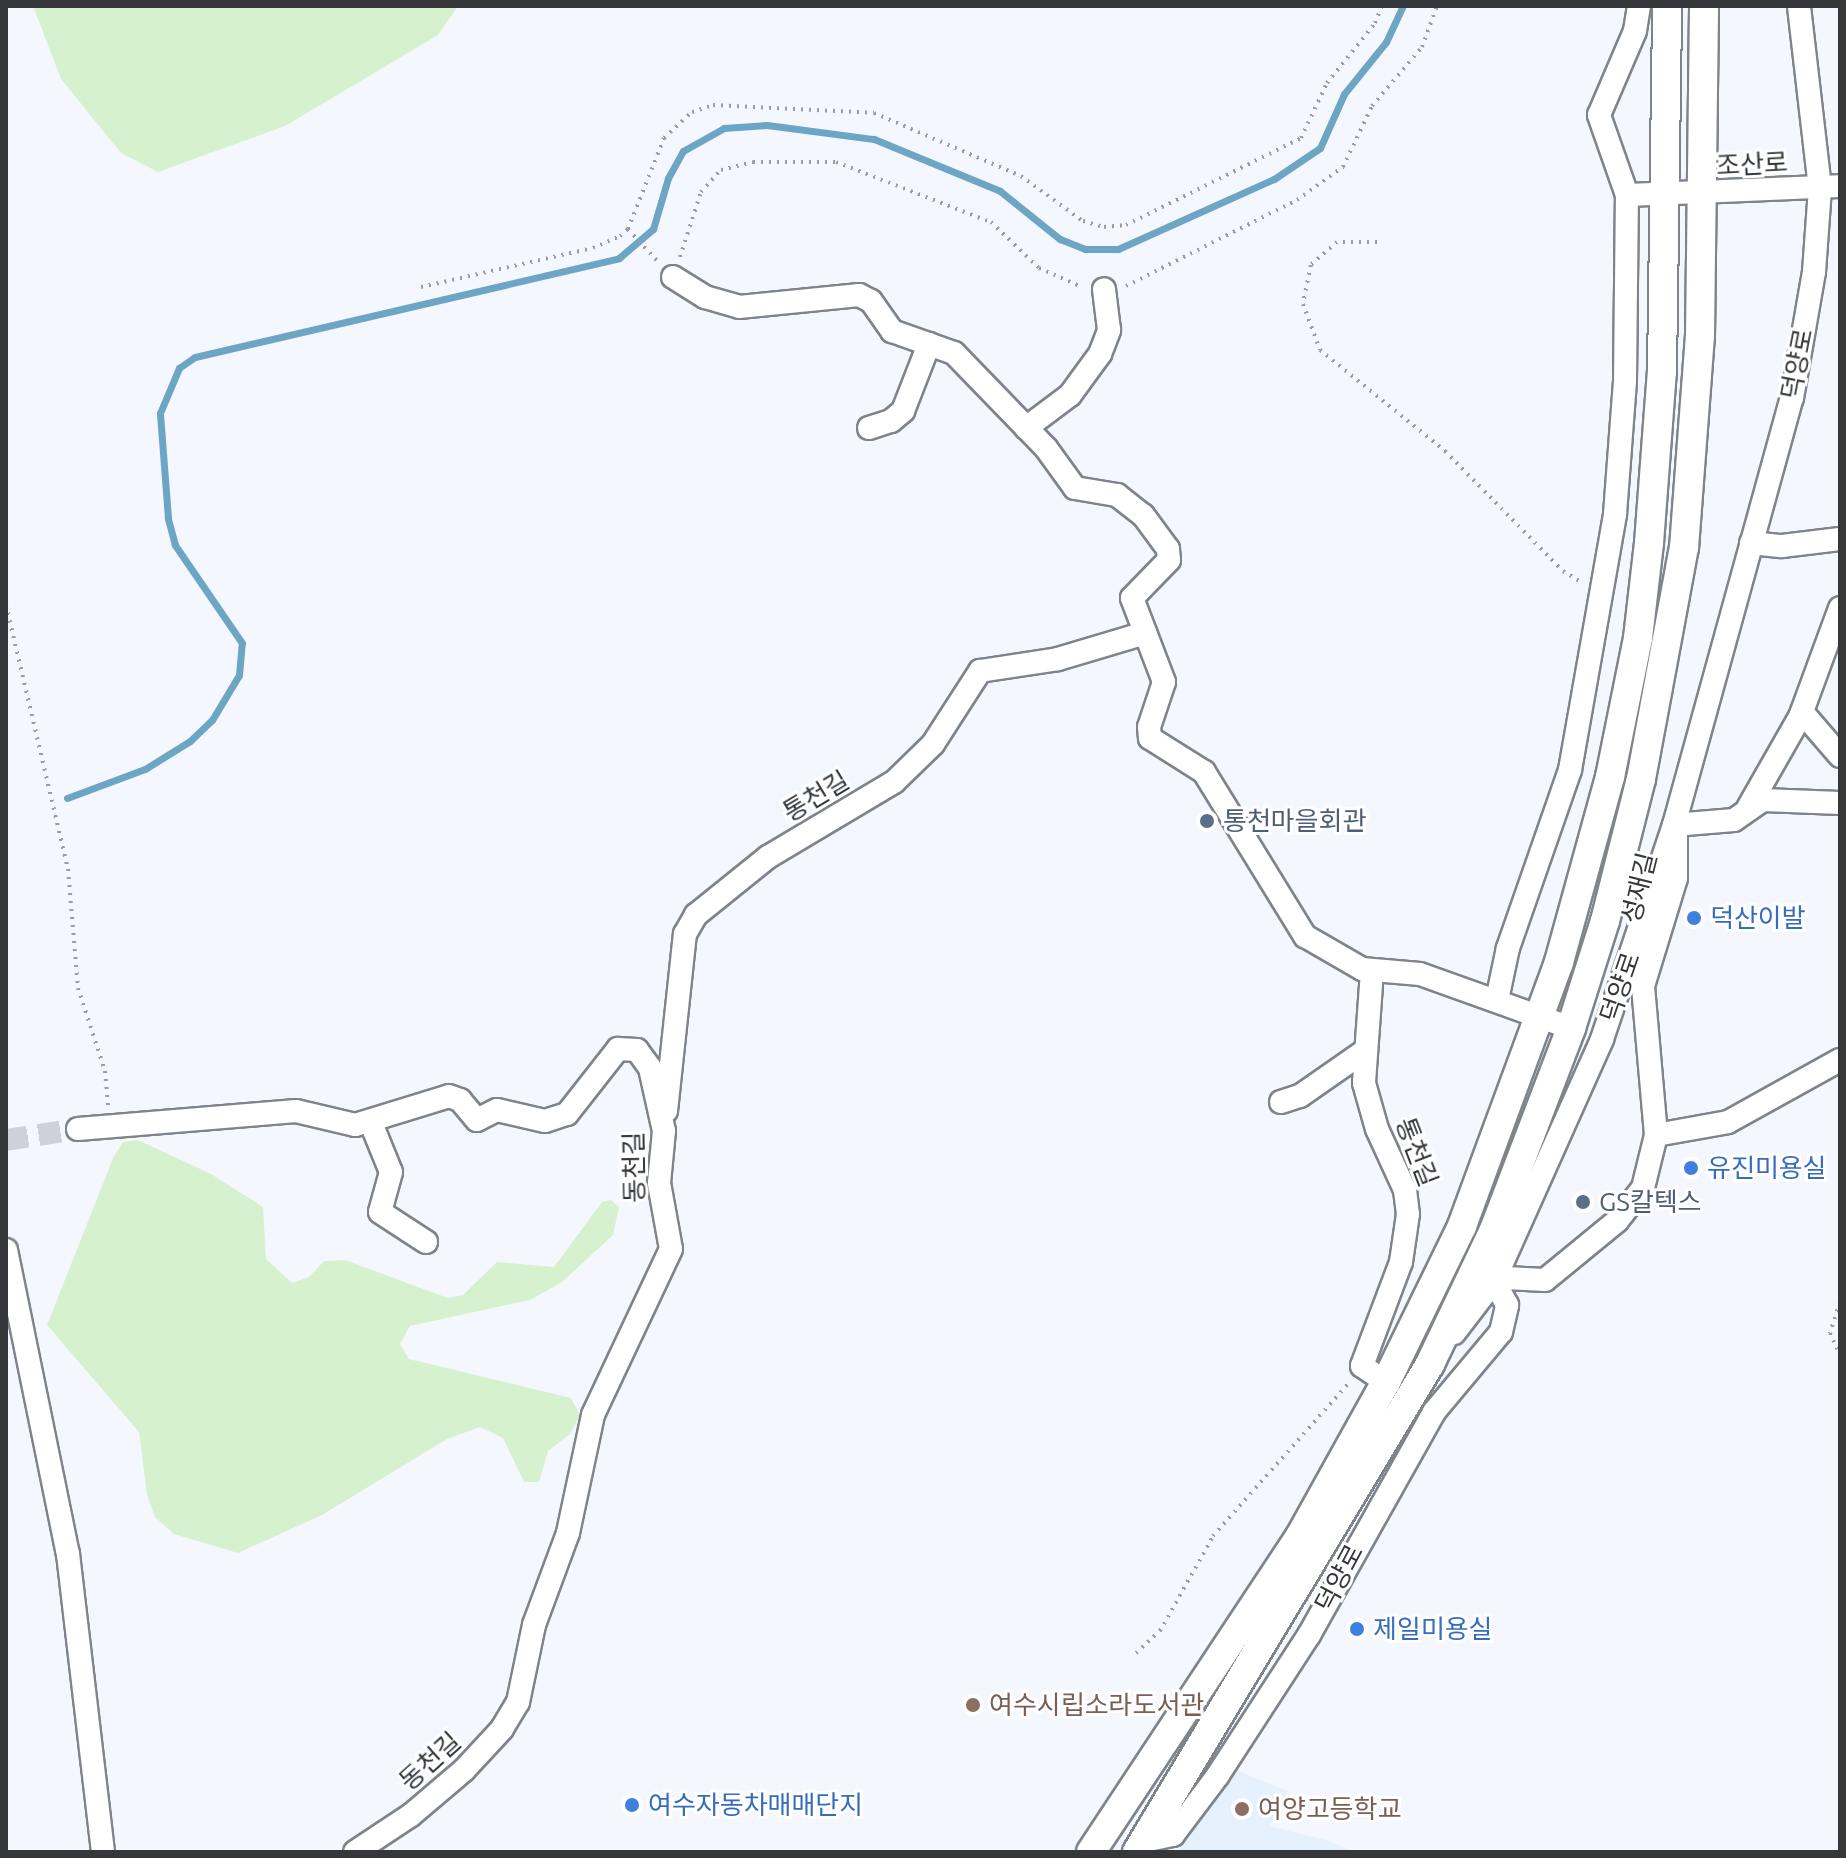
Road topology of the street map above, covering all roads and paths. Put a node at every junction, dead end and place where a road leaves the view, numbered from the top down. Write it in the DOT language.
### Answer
graph roads {
  1 [pos="1382,6"];
  2 [pos="1437,6"];
  3 [pos="1639,6"];
  4 [pos="1667,6"];
  5 [pos="1704,6"];
  6 [pos="1799,6"];
  7 [pos="1830,187"];
  8 [pos="1627,195"];
  9 [pos="1667,195"];
  10 [pos="1702,195"];
  11 [pos="628,229"];
  12 [pos="1377,242"];
  13 [pos="669,273"];
  14 [pos="421,287"];
  15 [pos="1104,289"];
  16 [pos="929,344"];
  17 [pos="869,428"];
  18 [pos="1026,428"];
  19 [pos="1840,539"];
  20 [pos="1751,543"];
  21 [pos="1603,587"];
  22 [pos="6,605"];
  23 [pos="1840,608"];
  24 [pos="1145,633"];
  25 [pos="1802,712"];
  26 [pos="1840,756"];
  27 [pos="1840,803"];
  28 [pos="1748,808"];
  29 [pos="1674,825"];
  30 [pos="1372,971"];
  31 [pos="1497,1000"];
  32 [pos="1540,1016"];
  33 [pos="1571,1028"];
  34 [pos="1363,1052"];
  35 [pos="1840,1060"];
  36 [pos="1281,1102"];
  37 [pos="371,1123"];
  38 [pos="109,1124"];
  39 [pos="78,1129"];
  40 [pos="664,1131"];
  41 [pos="1656,1135"];
  42 [pos="426,1242"];
  43 [pos="6,1250"];
  44 [pos="1484,1277"];
  45 [pos="1840,1302"];
  46 [pos="1840,1354"];
  47 [pos="1362,1366"];
  48 [pos="1386,1382"];
  49 [pos="1136,1653"];
  50 [pos="1109,1824"];
  51 [pos="1141,1846"];
  52 [pos="103,1852"];
  53 [pos="355,1852"];
  54 [pos="1091,1852"];
  1 -- 11 [label="path"];
  2 -- 15 [label="path"];
  3 -- 8 [label="street"];
  4 -- 9 [label="main road, 덕양로"];
  5 -- 10 [label="main road, 덕양로"];
  6 -- 7 [label="street, 덕양로"];
  7 -- 10 [label="street, 조산로"];
  7 -- 20 [label="street, 덕양로"];
  8 -- 9 [label="street, 조산로"];
  8 -- 21 [label="street"];
  9 -- 10 [label="street, 조산로"];
  9 -- 32 [label="main road, 덕양로"];
  10 -- 33 [label="main road, 덕양로"];
  11 -- 13 [label="path"];
  11 -- 14 [label="path"];
  12 -- 21 [label="path"];
  13 -- 15 [label="path"];
  13 -- 16 [label="street"];
  15 -- 18 [label="street"];
  16 -- 17 [label="street"];
  16 -- 18 [label="street"];
  18 -- 24 [label="street"];
  19 -- 20 [label="street"];
  20 -- 29 [label="street, 덕양로"];
  21 -- 31 [label="street"];
  22 -- 38 [label="path"];
  23 -- 25 [label="street"];
  24 -- 30 [label="street"];
  24 -- 40 [label="street, 통천길"];
  25 -- 26 [label="street"];
  25 -- 28 [label="street"];
  27 -- 28 [label="street, 성재길"];
  28 -- 29 [label="street, 성재길"];
  29 -- 41 [label="street, 성재길"];
  29 -- 44 [label="street, 덕양로"];
  30 -- 31 [label="street"];
  30 -- 34 [label="street, 통천길"];
  31 -- 32 [label="street"];
  32 -- 33 [label="street"];
  32 -- 48 [label="main road, 덕양로"];
  33 -- 44 [label="main road, 덕양로"];
  34 -- 36 [label="street"];
  34 -- 47 [label="street, 통천길"];
  35 -- 41 [label="street"];
  37 -- 38 [label="street, 동천길"];
  37 -- 40 [label="street, 동천길"];
  37 -- 42 [label="street"];
  38 -- 39 [label="street, 동천길"];
  40 -- 53 [label="street, 동천길"];
  41 -- 44 [label="street, 성재길"];
  43 -- 52 [label="street"];
  44 -- 51 [label="main road, 덕양로"];
  44 -- 51 [label="street, 덕양로"];
  45 -- 46 [label="path"];
  47 -- 48 [label="street"];
  47 -- 49 [label="path"];
  48 -- 50 [label="main road, 덕양로"];
  50 -- 51 [label="main road"];
  50 -- 54 [label="main road, 덕양로"];
}
